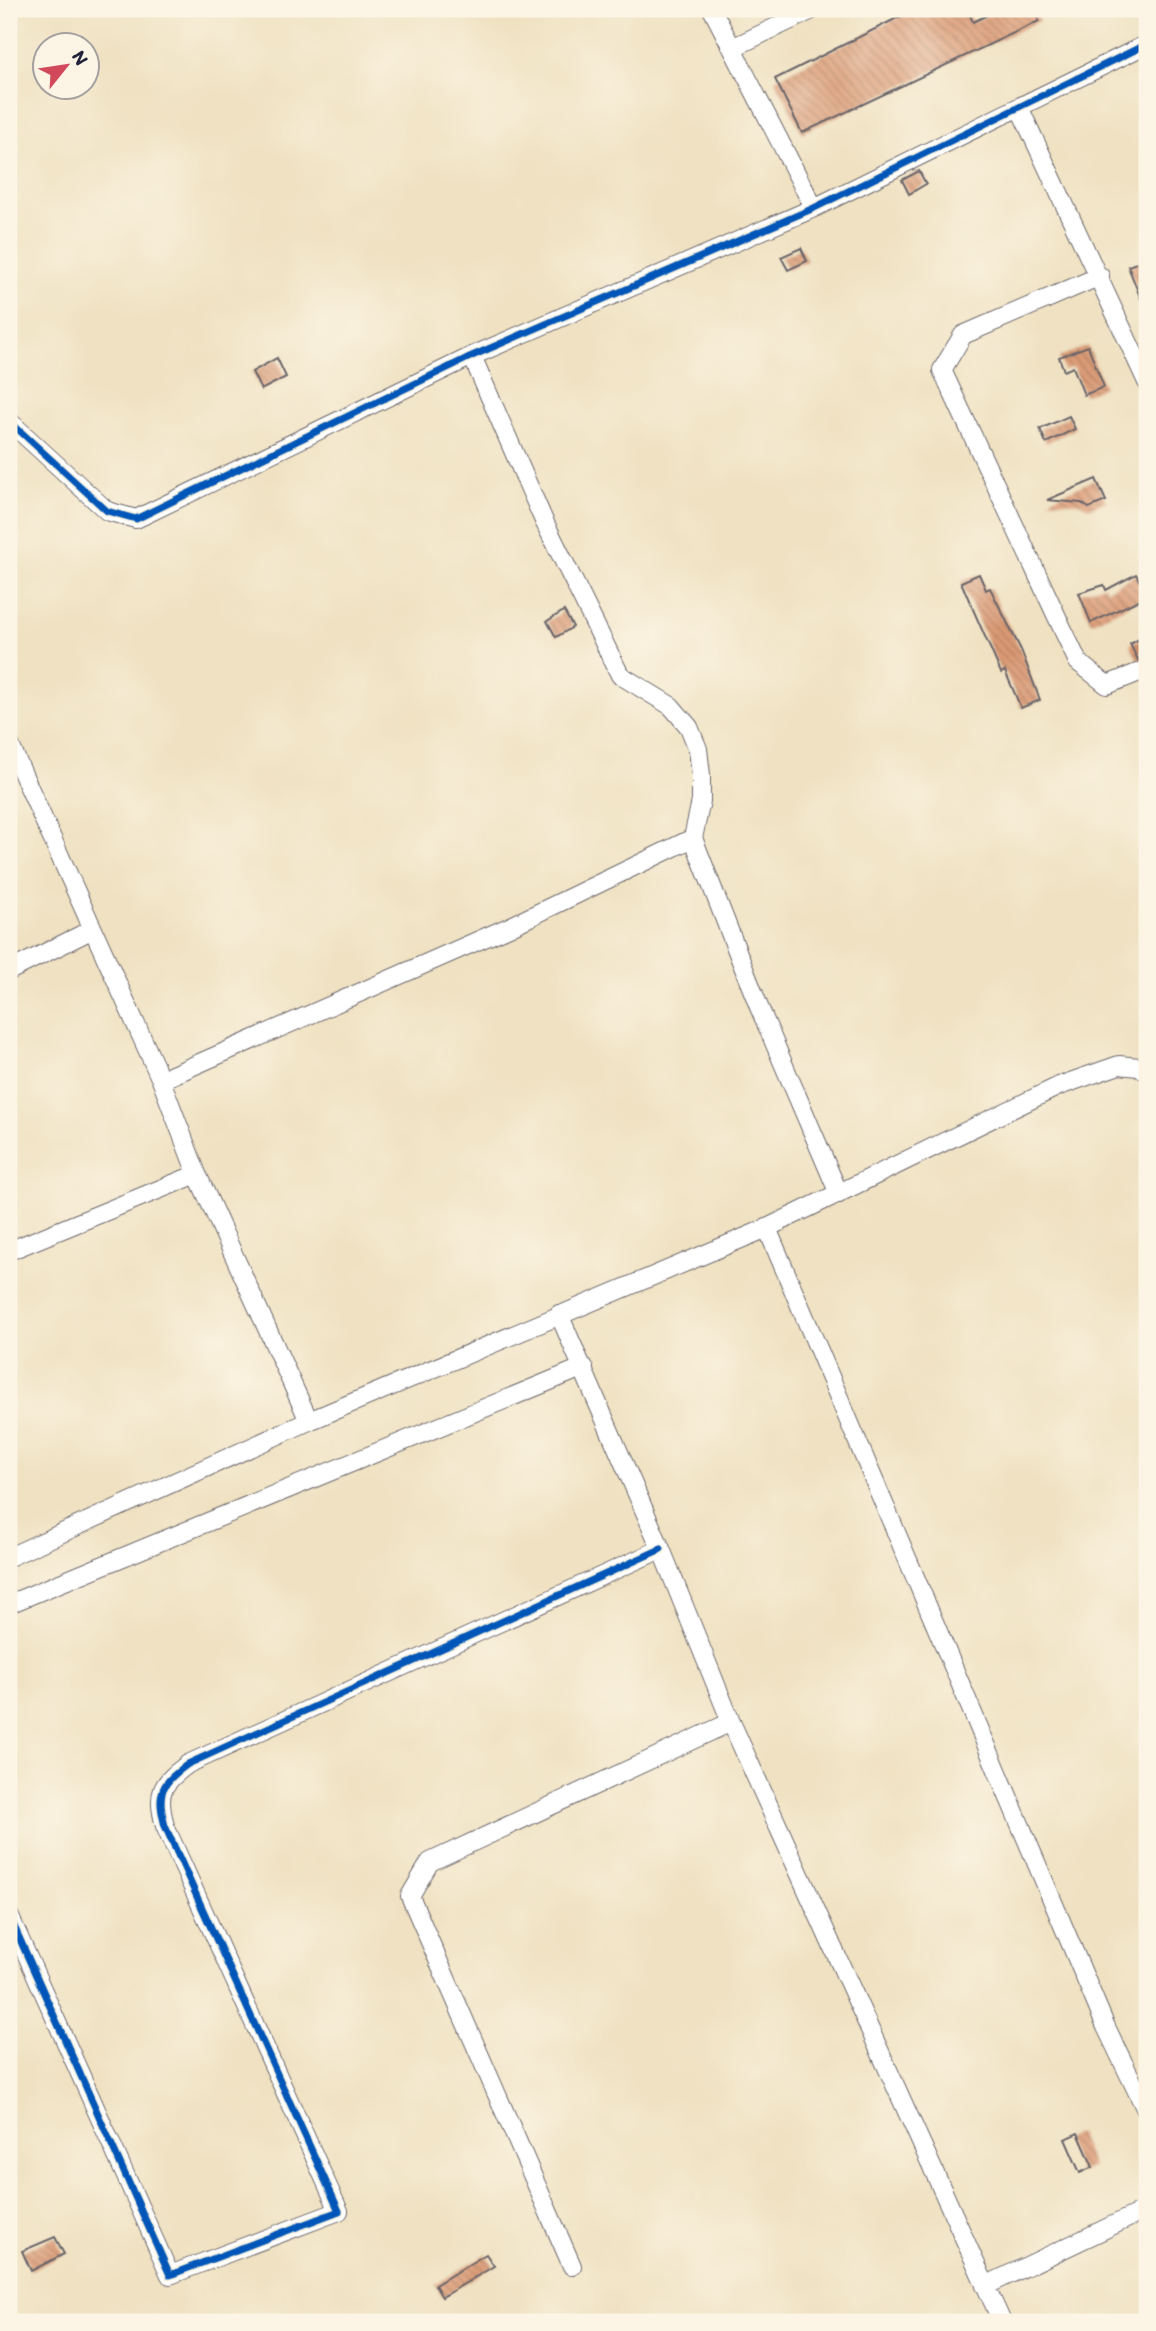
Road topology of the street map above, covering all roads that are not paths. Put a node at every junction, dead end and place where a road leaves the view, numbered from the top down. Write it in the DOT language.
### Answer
graph roads {
  1 [pos="712,9"];
  2 [pos="814,9"];
  3 [pos="1147,44"];
  4 [pos="732,48"];
  5 [pos="1020,109"];
  6 [pos="814,208"];
  7 [pos="1100,276"];
  8 [pos="472,356"];
  9 [pos="1147,382"];
  10 [pos="9,421"];
  11 [pos="1147,669"];
  12 [pos="9,743"];
  13 [pos="693,838"];
  14 [pos="90,930"];
  15 [pos="9,971"];
  16 [pos="1147,1072"];
  17 [pos="161,1080"];
  18 [pos="197,1174"];
  19 [pos="839,1194"];
  20 [pos="767,1228"];
  21 [pos="9,1251"];
  22 [pos="559,1314"];
  23 [pos="584,1367"];
  24 [pos="309,1421"];
  25 [pos="661,1549"];
  26 [pos="9,1557"];
  27 [pos="9,1604"];
  28 [pos="731,1722"];
  29 [pos="9,1915"];
  30 [pos="1147,2112"];
  31 [pos="1147,2209"];
  32 [pos="572,2266"];
  33 [pos="985,2286"];
  34 [pos="1002,2322"];
  1 -- 4 [label="street"];
  2 -- 4 [label="street"];
  3 -- 5 [label="street"];
  4 -- 6 [label="street"];
  5 -- 6 [label="street"];
  5 -- 7 [label="street"];
  6 -- 8 [label="street"];
  7 -- 9 [label="street"];
  7 -- 11 [label="street"];
  8 -- 10 [label="street"];
  8 -- 13 [label="street"];
  12 -- 14 [label="street"];
  13 -- 17 [label="street"];
  13 -- 19 [label="street"];
  14 -- 15 [label="street"];
  14 -- 17 [label="street"];
  16 -- 19 [label="street"];
  17 -- 18 [label="street"];
  18 -- 21 [label="street"];
  18 -- 24 [label="street"];
  19 -- 20 [label="street"];
  20 -- 22 [label="street"];
  20 -- 30 [label="street"];
  22 -- 23 [label="street"];
  22 -- 24 [label="street"];
  23 -- 25 [label="street"];
  23 -- 27 [label="street"];
  24 -- 26 [label="street"];
  25 -- 28 [label="street"];
  25 -- 29 [label="street"];
  28 -- 32 [label="street"];
  28 -- 33 [label="street"];
  31 -- 33 [label="street"];
  33 -- 34 [label="street"];
}
